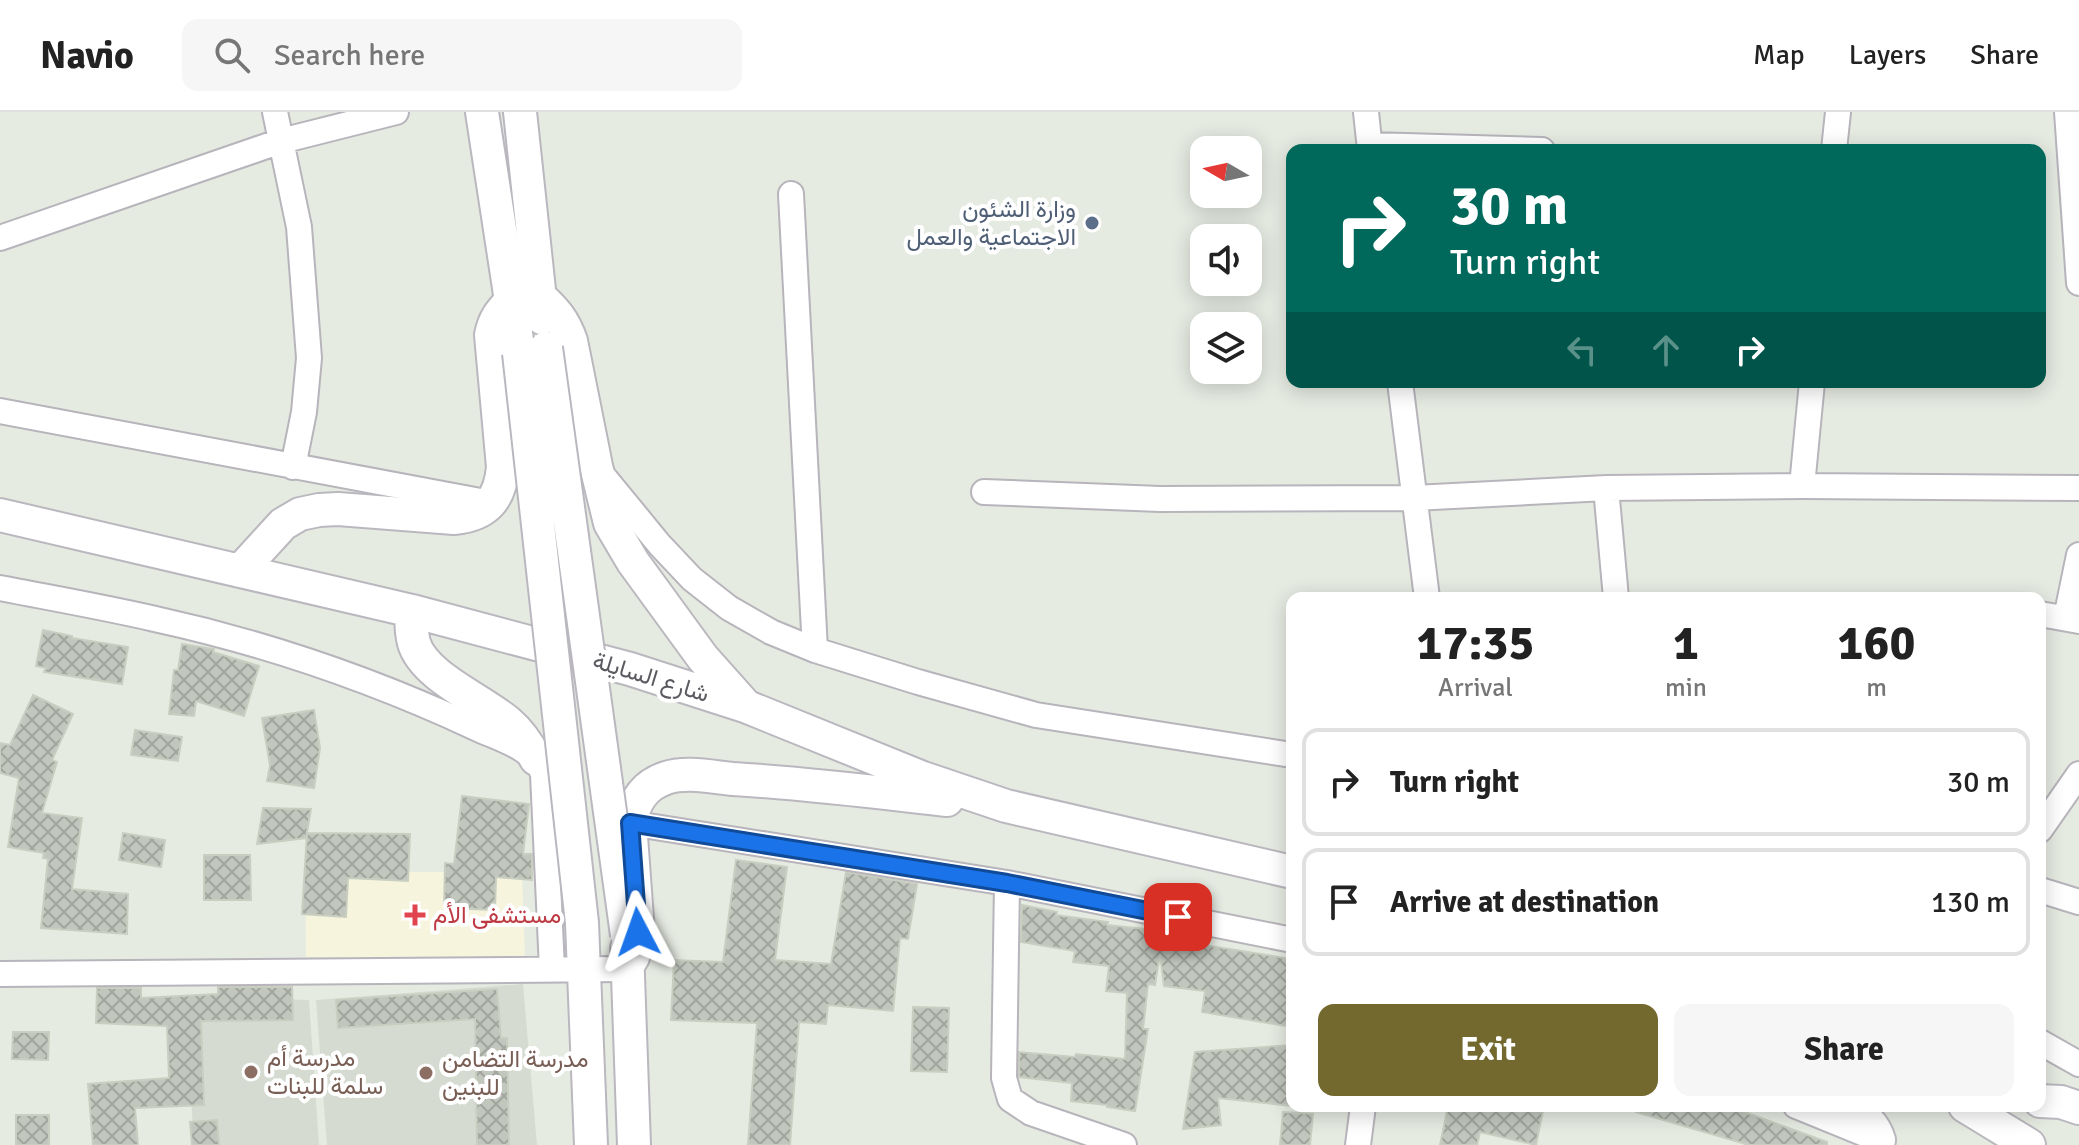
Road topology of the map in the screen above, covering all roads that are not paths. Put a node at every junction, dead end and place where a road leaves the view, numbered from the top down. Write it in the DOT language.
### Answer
graph roads {
  1 [pos="275,112"];
  2 [pos="396,112"];
  3 [pos="482,112"];
  4 [pos="520,112"];
  5 [pos="1366,112"];
  6 [pos="1838,112"];
  7 [pos="2067,112"];
  8 [pos="281,141"];
  9 [pos="1370,144"];
  10 [pos="1835,144"];
  11 [pos="791,194"];
  12 [pos="0,238"];
  13 [pos="2079,283"];
  14 [pos="525,299"];
  15 [pos="533,351"];
  16 [pos="1401,388"];
  17 [pos="1811,388"];
  18 [pos="0,411"];
  19 [pos="596,466"];
  20 [pos="293,467"];
  21 [pos="1802,486"];
  22 [pos="1606,488"];
  23 [pos="2079,488"];
  24 [pos="984,492"];
  25 [pos="1414,498"];
  26 [pos="491,503"];
  27 [pos="0,515"];
  28 [pos="2079,555"];
  29 [pos="240,571"];
  30 [pos="0,588"];
  31 [pos="1426,592"];
  32 [pos="1615,592"];
  33 [pos="412,611"];
  34 [pos="2046,615"];
  35 [pos="2072,620"];
  36 [pos="815,650"];
  37 [pos="745,706"];
  38 [pos="1286,754"];
  39 [pos="536,759"];
  40 [pos="2079,774"];
  41 [pos="1006,806"];
  42 [pos="2046,821"];
  43 [pos="630,823"];
  44 [pos="1286,871"];
  45 [pos="1007,883"];
  46 [pos="2046,892"];
  47 [pos="2079,902"];
  48 [pos="1286,939"];
  49 [pos="584,968"];
  50 [pos="552,969"];
  51 [pos="626,969"];
  52 [pos="0,974"];
  53 [pos="2046,1045"];
  54 [pos="2079,1064"];
  55 [pos="2046,1101"];
  56 [pos="2079,1108"];
  57 [pos="1362,1112"];
  58 [pos="1810,1112"];
  59 [pos="1856,1112"];
  60 [pos="1974,1112"];
  61 [pos="1882,1143"];
  62 [pos="591,1145"];
  63 [pos="634,1145"];
  64 [pos="1124,1145"];
  65 [pos="1358,1145"];
  66 [pos="2029,1145"];
  1 -- 8 [label="street"];
  2 -- 8 [label="street"];
  3 -- 14 [label="main road"];
  4 -- 14 [label="main road"];
  5 -- 9 [label="street"];
  6 -- 10 [label="street"];
  7 -- 13 [label="street"];
  8 -- 12 [label="street"];
  8 -- 20 [label="street"];
  11 -- 36 [label="street"];
  14 -- 15 [label="main road"];
  14 -- 19 [label="main road"];
  14 -- 26 [label="main road"];
  15 -- 49 [label="main road, bridge"];
  15 -- 51 [label="main road, bridge"];
  16 -- 25 [label="street"];
  17 -- 21 [label="street"];
  18 -- 20 [label="street"];
  19 -- 36 [label="street"];
  19 -- 37 [label="main road"];
  20 -- 26 [label="street"];
  21 -- 22 [label="street"];
  21 -- 23 [label="street"];
  22 -- 25 [label="street"];
  22 -- 32 [label="street"];
  24 -- 25 [label="street"];
  25 -- 31 [label="street"];
  26 -- 29 [label="main road"];
  27 -- 29 [label="main road, شارع السايلة"];
  28 -- 35 [label="street"];
  29 -- 33 [label="main road, شارع السايلة"];
  30 -- 39 [label="street"];
  33 -- 37 [label="main road, شارع السايلة"];
  33 -- 39 [label="main road"];
  34 -- 35 [label="street"];
  36 -- 38 [label="street"];
  37 -- 41 [label="main road, شارع السايلة"];
  39 -- 50 [label="street"];
  40 -- 42 [label="street"];
  41 -- 43 [label="main road"];
  41 -- 44 [label="main road, شارع السايلة"];
  43 -- 45 [label="street"];
  43 -- 51 [label="main road"];
  45 -- 48 [label="street"];
  45 -- 64 [label="street"];
  46 -- 47 [label="street"];
  49 -- 50 [label="street"];
  49 -- 51 [label="street"];
  49 -- 62 [label="main road"];
  50 -- 52 [label="street"];
  51 -- 63 [label="main road"];
  53 -- 54 [label="street"];
  55 -- 56 [label="main road"];
  57 -- 65 [label="street"];
  58 -- 61 [label="street"];
  59 -- 61 [label="main road"];
  60 -- 66 [label="main road"];
}
